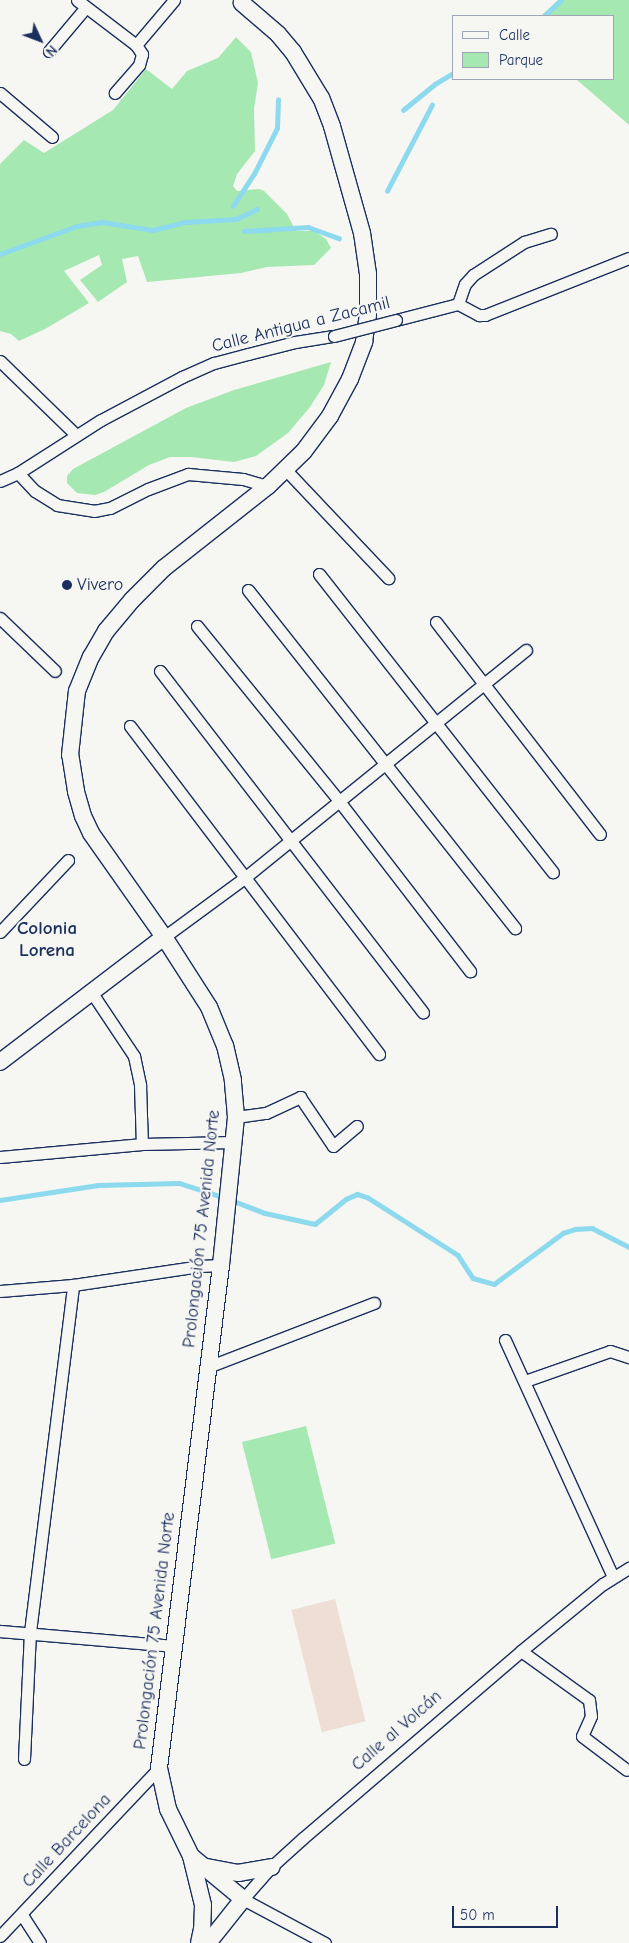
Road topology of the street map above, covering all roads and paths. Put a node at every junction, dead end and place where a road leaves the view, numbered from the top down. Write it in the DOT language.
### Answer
graph roads {
  1 [pos="174,0"];
  2 [pos="242,3"];
  3 [pos="81,4"];
  4 [pos="136,45"];
  5 [pos="49,51"];
  6 [pos="0,92"];
  7 [pos="115,93"];
  8 [pos="52,137"];
  9 [pos="551,234"];
  10 [pos="629,258"];
  11 [pos="458,304"];
  12 [pos="0,362"];
  13 [pos="76,436"];
  14 [pos="286,470"];
  15 [pos="18,473"];
  16 [pos="0,480"];
  17 [pos="268,486"];
  18 [pos="319,574"];
  19 [pos="388,578"];
  20 [pos="248,590"];
  21 [pos="0,618"];
  22 [pos="436,622"];
  23 [pos="197,626"];
  24 [pos="526,650"];
  25 [pos="55,671"];
  26 [pos="160,671"];
  27 [pos="484,684"];
  28 [pos="436,722"];
  29 [pos="130,726"];
  30 [pos="385,764"];
  31 [pos="339,801"];
  32 [pos="600,834"];
  33 [pos="291,840"];
  34 [pos="68,860"];
  35 [pos="553,872"];
  36 [pos="243,879"];
  37 [pos="515,928"];
  38 [pos="0,932"];
  39 [pos="164,937"];
  40 [pos="470,971"];
  41 [pos="92,993"];
  42 [pos="423,1012"];
  43 [pos="379,1054"];
  44 [pos="0,1062"];
  45 [pos="236,1117"];
  46 [pos="357,1126"];
  47 [pos="233,1142"];
  48 [pos="142,1144"];
  49 [pos="0,1156"];
  50 [pos="221,1265"];
  51 [pos="73,1285"];
  52 [pos="0,1292"];
  53 [pos="374,1303"];
  54 [pos="505,1340"];
  55 [pos="629,1357"];
  56 [pos="208,1367"];
  57 [pos="525,1381"];
  58 [pos="629,1568"];
  59 [pos="613,1577"];
  60 [pos="0,1630"];
  61 [pos="30,1632"];
  62 [pos="174,1646"];
  63 [pos="521,1651"];
  64 [pos="24,1759"];
  65 [pos="159,1768"];
  66 [pos="627,1770"];
  67 [pos="197,1861"];
  68 [pos="271,1867"];
  69 [pos="243,1899"];
  70 [pos="22,1915"];
  71 [pos="0,1936"];
  72 [pos="40,1943"];
  73 [pos="199,1943"];
  74 [pos="208,1943"];
  75 [pos="324,1943"];
  1 -- 4 [label="street"];
  2 -- 14 [label="main road, Prolongación 75 Avenida Norte"];
  3 -- 4 [label="street"];
  3 -- 5 [label="street"];
  4 -- 7 [label="street"];
  6 -- 8 [label="street"];
  9 -- 11 [label="street"];
  10 -- 11 [label="street"];
  11 -- 13 [label="street, Calle Antigua a Zacamil, bridge"];
  12 -- 13 [label="street"];
  13 -- 15 [label="street, Calle Antigua a Zacamil"];
  14 -- 17 [label="main road, Prolongación 75 Avenida Norte"];
  14 -- 19 [label="street"];
  15 -- 16 [label="street, Calle Antigua a Zacamil"];
  15 -- 17 [label="street"];
  17 -- 39 [label="main road, Prolongación 75 Avenida Norte"];
  18 -- 28 [label="street"];
  20 -- 30 [label="street"];
  21 -- 25 [label="street"];
  22 -- 27 [label="street"];
  23 -- 31 [label="street"];
  24 -- 27 [label="street"];
  26 -- 33 [label="street"];
  27 -- 28 [label="street"];
  27 -- 32 [label="street"];
  28 -- 30 [label="street"];
  28 -- 35 [label="street"];
  29 -- 36 [label="street"];
  30 -- 31 [label="street"];
  30 -- 37 [label="street"];
  31 -- 33 [label="street"];
  31 -- 40 [label="street"];
  33 -- 36 [label="street"];
  33 -- 42 [label="street"];
  34 -- 38 [label="street"];
  36 -- 39 [label="street"];
  36 -- 43 [label="street"];
  39 -- 41 [label="main road"];
  39 -- 45 [label="main road, Prolongación 75 Avenida Norte"];
  41 -- 44 [label="main road"];
  41 -- 48 [label="street"];
  45 -- 46 [label="street"];
  45 -- 47 [label="main road, Prolongación 75 Avenida Norte"];
  47 -- 48 [label="street"];
  47 -- 50 [label="main road, Prolongación 75 Avenida Norte"];
  48 -- 49 [label="street"];
  50 -- 51 [label="street"];
  50 -- 56 [label="main road, Prolongación 75 Avenida Norte"];
  51 -- 52 [label="street"];
  51 -- 61 [label="street"];
  53 -- 56 [label="street"];
  54 -- 57 [label="street"];
  55 -- 57 [label="street"];
  56 -- 62 [label="main road, Prolongación 75 Avenida Norte"];
  57 -- 59 [label="street"];
  58 -- 59 [label="street, Calle al Volcán"];
  59 -- 63 [label="street, Calle al Volcán"];
  60 -- 61 [label="street"];
  61 -- 62 [label="street"];
  61 -- 64 [label="street"];
  62 -- 65 [label="main road, Prolongación 75 Avenida Norte"];
  63 -- 66 [label="street"];
  63 -- 68 [label="street, Calle al Volcán"];
  65 -- 67 [label="main road, Prolongación 75 Avenida Norte"];
  65 -- 70 [label="street, Calle Barcelona"];
  67 -- 68 [label="main road"];
  67 -- 69 [label="main road, Prolongación 75 Avenida Norte"];
  67 -- 73 [label="main road"];
  68 -- 69 [label="street, Calle al Volcán"];
  69 -- 74 [label="main road, Calle al Volcán"];
  69 -- 75 [label="street"];
  70 -- 71 [label="street, Calle Barcelona"];
  70 -- 72 [label="street"];
}
